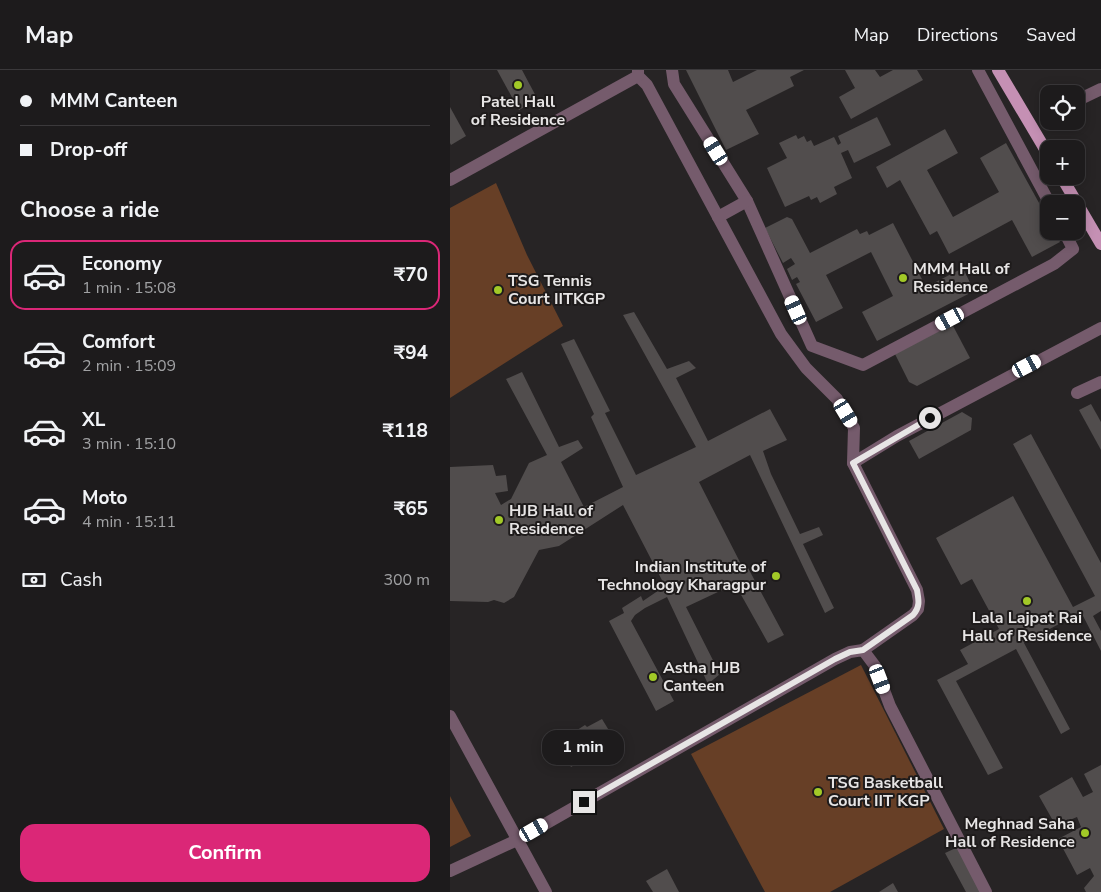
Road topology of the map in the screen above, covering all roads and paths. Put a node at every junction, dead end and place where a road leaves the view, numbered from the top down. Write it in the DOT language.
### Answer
graph roads {
  1 [pos="672,70"];
  2 [pos="978,70"];
  3 [pos="998,70"];
  4 [pos="638,73"];
  5 [pos="1101,89"];
  6 [pos="1085,97"];
  7 [pos="1040,141"];
  8 [pos="450,180"];
  9 [pos="1066,185"];
  10 [pos="1045,195"];
  11 [pos="747,201"];
  12 [pos="718,217"];
  13 [pos="1068,240"];
  14 [pos="1101,244"];
  15 [pos="1101,328"];
  16 [pos="1101,382"];
  17 [pos="1077,393"];
  18 [pos="853,463"];
  19 [pos="863,650"];
  20 [pos="450,716"];
  21 [pos="517,840"];
  22 [pos="450,871"];
  23 [pos="546,892"];
  24 [pos="986,892"];
  1 -- 11 [label="street"];
  2 -- 10 [label="street"];
  3 -- 7 [label="main road"];
  4 -- 8 [label="street"];
  4 -- 12 [label="street"];
  5 -- 6 [label="street"];
  9 -- 14 [label="main road"];
  11 -- 12 [label="street"];
  11 -- 13 [label="street"];
  12 -- 18 [label="street"];
  15 -- 18 [label="street"];
  16 -- 17 [label="street"];
  18 -- 19 [label="street"];
  19 -- 21 [label="street"];
  19 -- 24 [label="street"];
  20 -- 21 [label="street"];
  21 -- 22 [label="street"];
  21 -- 23 [label="street"];
}
